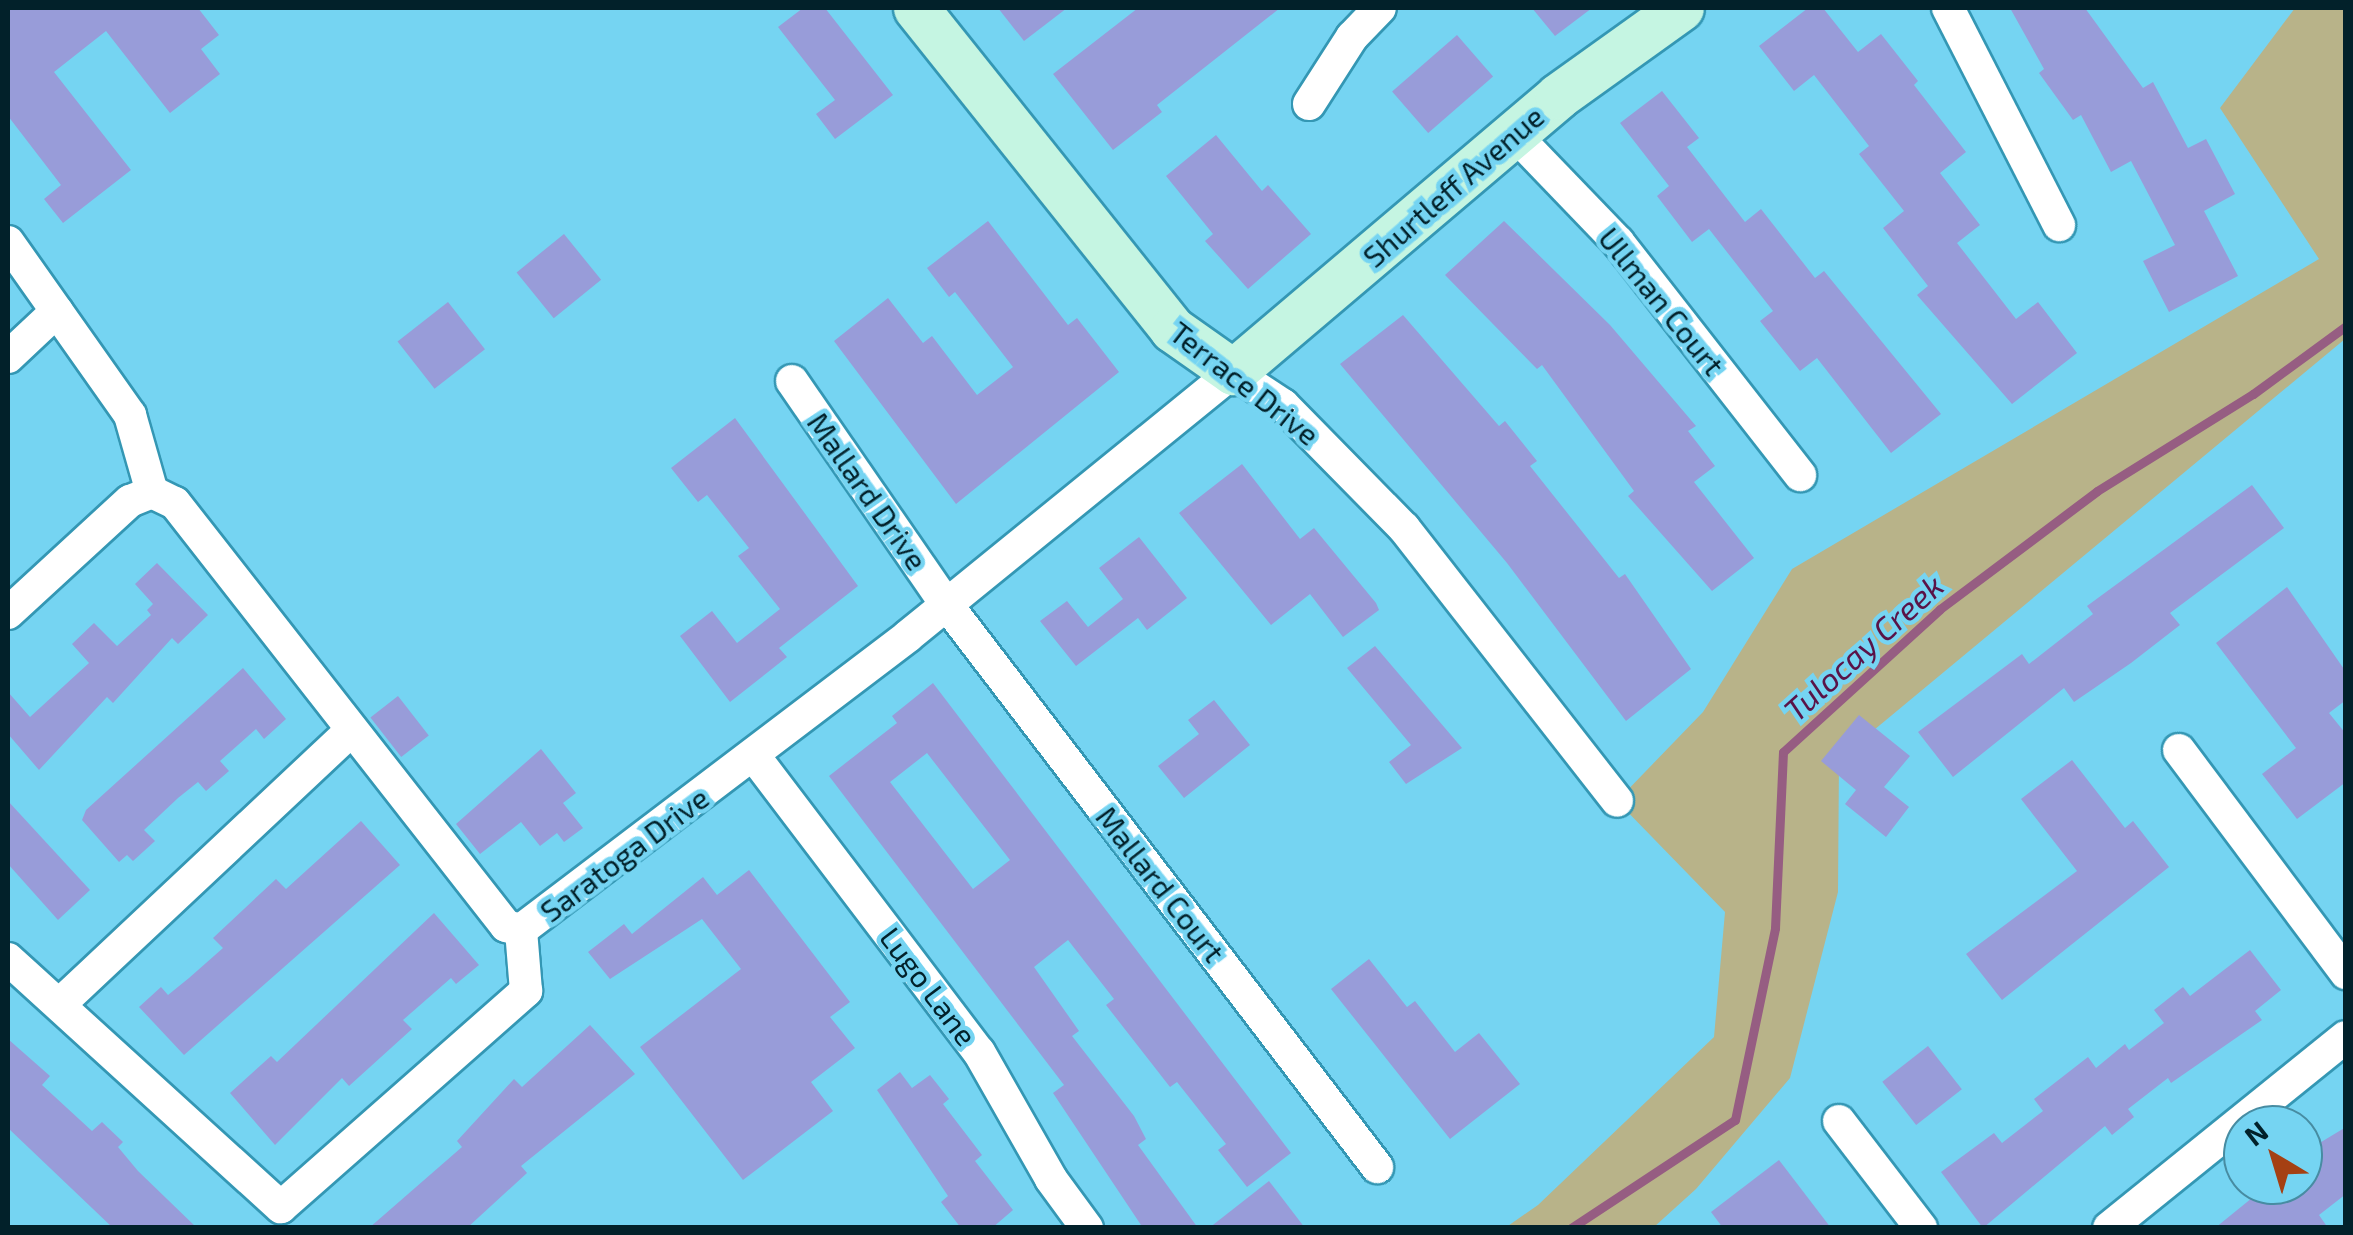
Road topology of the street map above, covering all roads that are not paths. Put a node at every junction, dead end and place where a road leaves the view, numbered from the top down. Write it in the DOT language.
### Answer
graph roads {
  1 [pos="916,8"];
  2 [pos="1380,8"];
  3 [pos="1681,8"];
  4 [pos="1948,8"];
  5 [pos="1308,104"];
  6 [pos="1516,134"];
  7 [pos="2058,226"];
  8 [pos="8,242"];
  9 [pos="57,312"];
  10 [pos="8,357"];
  11 [pos="1233,372"];
  12 [pos="792,381"];
  13 [pos="1800,475"];
  14 [pos="152,492"];
  15 [pos="944,601"];
  16 [pos="8,613"];
  17 [pos="352,730"];
  18 [pos="2178,750"];
  19 [pos="754,756"];
  20 [pos="1617,801"];
  21 [pos="522,930"];
  22 [pos="8,959"];
  23 [pos="2346,973"];
  24 [pos="61,1003"];
  25 [pos="2346,1037"];
  26 [pos="1839,1122"];
  27 [pos="1377,1167"];
  28 [pos="1086,1228"];
  29 [pos="1921,1228"];
  30 [pos="2109,1228"];
  1 -- 11 [label="street, Terrace Drive"];
  2 -- 5 [label="street"];
  3 -- 6 [label="street, Shurtleff Avenue"];
  4 -- 7 [label="street"];
  6 -- 11 [label="street, Shurtleff Avenue"];
  6 -- 13 [label="street, Ullman Court"];
  8 -- 9 [label="street"];
  9 -- 10 [label="street"];
  9 -- 14 [label="street"];
  11 -- 15 [label="street, Saratoga Drive"];
  11 -- 20 [label="street, Terrace Drive"];
  12 -- 15 [label="street, Mallard Drive"];
  14 -- 16 [label="street"];
  14 -- 17 [label="street, Saratoga Drive"];
  15 -- 19 [label="street, Saratoga Drive"];
  15 -- 27 [label="street, Mallard Court"];
  17 -- 21 [label="street, Saratoga Drive"];
  17 -- 24 [label="street"];
  18 -- 23 [label="street"];
  19 -- 21 [label="street, Saratoga Drive"];
  19 -- 28 [label="street, Lugo Lane"];
  21 -- 24 [label="street"];
  22 -- 24 [label="street"];
  25 -- 30 [label="street"];
  26 -- 29 [label="street"];
}
